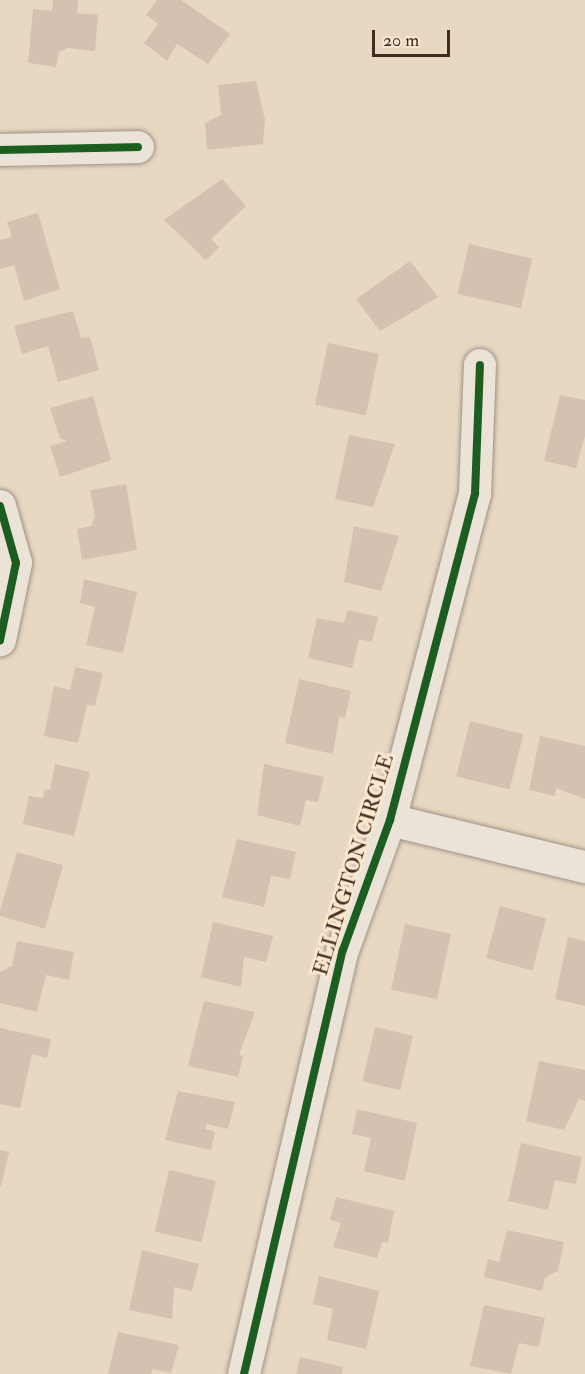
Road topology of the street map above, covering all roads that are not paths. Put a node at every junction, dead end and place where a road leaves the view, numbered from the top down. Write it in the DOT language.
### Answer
graph roads {
  1 [pos="138,147"];
  2 [pos="0,150"];
  3 [pos="480,365"];
  4 [pos="0,506"];
  5 [pos="0,640"];
  6 [pos="390,820"];
  7 [pos="585,867"];
  8 [pos="244,1374"];
  1 -- 2 [label="street"];
  3 -- 6 [label="street, ELLINGTON CIRCLE"];
  4 -- 5 [label="street"];
  6 -- 7 [label="street"];
  6 -- 8 [label="street, ELLINGTON CIRCLE"];
}
